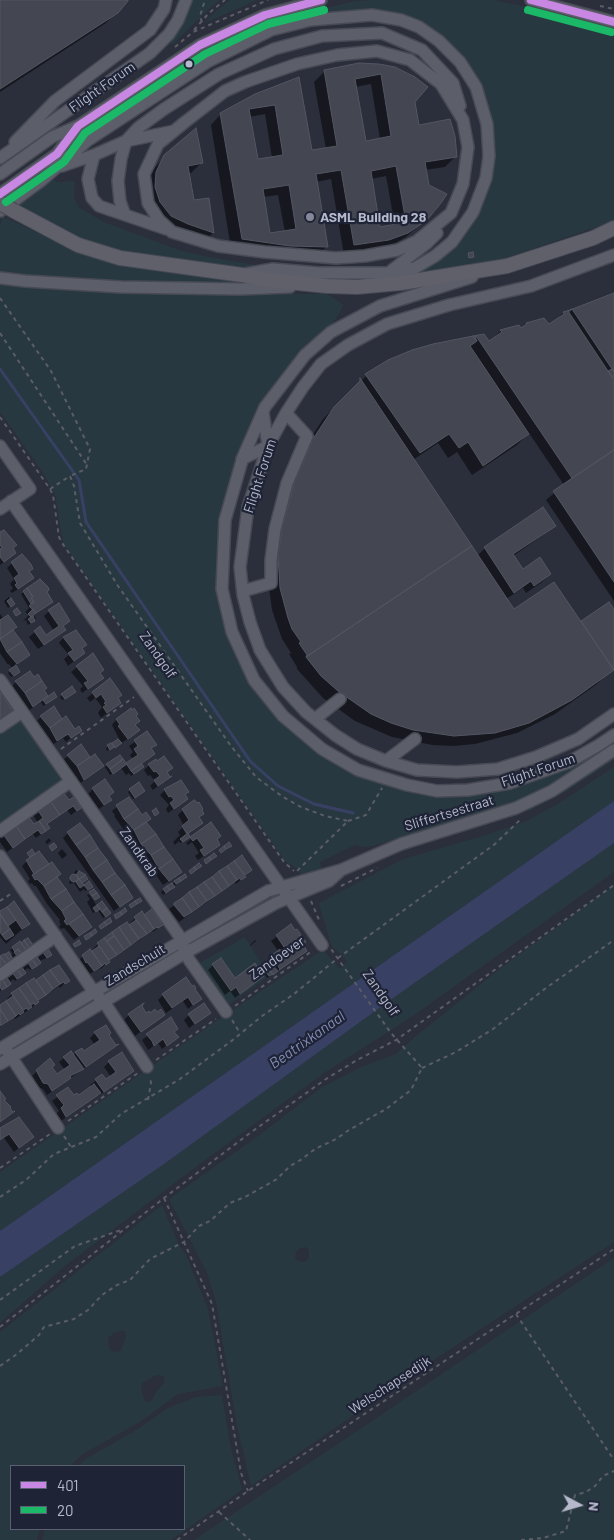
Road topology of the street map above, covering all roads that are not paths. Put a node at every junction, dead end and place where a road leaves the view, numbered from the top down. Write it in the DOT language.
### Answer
graph roads {
  1 [pos="166,0"];
  2 [pos="186,0"];
  3 [pos="321,0"];
  4 [pos="531,0"];
  5 [pos="614,22"];
  6 [pos="463,120"];
  7 [pos="78,126"];
  8 [pos="175,130"];
  9 [pos="126,141"];
  10 [pos="94,155"];
  11 [pos="2,156"];
  12 [pos="55,169"];
  13 [pos="0,174"];
  14 [pos="0,194"];
  15 [pos="0,203"];
  16 [pos="7,211"];
  17 [pos="451,213"];
  18 [pos="125,215"];
  19 [pos="614,228"];
  20 [pos="172,232"];
  21 [pos="614,255"];
  22 [pos="501,268"];
  23 [pos="388,273"];
  24 [pos="242,275"];
  25 [pos="0,278"];
  26 [pos="327,286"];
  27 [pos="263,412"];
  28 [pos="286,413"];
  29 [pos="0,446"];
  30 [pos="268,446"];
  31 [pos="242,459"];
  32 [pos="11,501"];
  33 [pos="0,509"];
  34 [pos="243,591"];
  35 [pos="0,680"];
  36 [pos="340,699"];
  37 [pos="22,712"];
  38 [pos="614,714"];
  39 [pos="315,719"];
  40 [pos="0,727"];
  41 [pos="614,735"];
  42 [pos="415,739"];
  43 [pos="614,750"];
  44 [pos="386,761"];
  45 [pos="70,781"];
  46 [pos="0,831"];
  47 [pos="0,856"];
  48 [pos="340,870"];
  49 [pos="281,887"];
  50 [pos="288,898"];
  51 [pos="56,936"];
  52 [pos="182,940"];
  53 [pos="322,945"];
  54 [pos="185,953"];
  55 [pos="0,975"];
  56 [pos="94,992"];
  57 [pos="104,1002"];
  58 [pos="226,1012"];
  59 [pos="2,1047"];
  60 [pos="11,1057"];
  61 [pos="0,1064"];
  62 [pos="147,1066"];
  63 [pos="58,1128"];
  1 -- 11 [label="street"];
  2 -- 11 [label="street, Flight Forum"];
  3 -- 7 [label="street"];
  4 -- 5 [label="street"];
  6 -- 8 [label="street"];
  6 -- 9 [label="street"];
  6 -- 17 [label="street"];
  7 -- 13 [label="street"];
  7 -- 14 [label="street"];
  8 -- 9 [label="street"];
  8 -- 20 [label="street"];
  9 -- 10 [label="street"];
  9 -- 18 [label="street"];
  10 -- 12 [label="street"];
  10 -- 18 [label="street"];
  12 -- 16 [label="street, Flight Forum"];
  12 -- 23 [label="street, Flight Forum"];
  15 -- 16 [label="main road, Flight Forum, bridge"];
  16 -- 24 [label="main road, Flight Forum"];
  17 -- 20 [label="street"];
  17 -- 23 [label="street"];
  18 -- 20 [label="street"];
  19 -- 22 [label="main road, Flight Forum"];
  21 -- 28 [label="street, Flight Forum"];
  22 -- 26 [label="main road, Flight Forum"];
  22 -- 27 [label="street, Flight Forum"];
  23 -- 24 [label="street, Flight Forum"];
  24 -- 26 [label="main road, Flight Forum"];
  25 -- 26 [label="street, Flight Forum"];
  27 -- 30 [label="street"];
  27 -- 31 [label="street, Flight Forum"];
  28 -- 30 [label="street, Flight Forum"];
  28 -- 34 [label="street"];
  29 -- 32 [label="street"];
  30 -- 31 [label="street"];
  30 -- 34 [label="street, Flight Forum"];
  31 -- 41 [label="street, Flight Forum"];
  32 -- 33 [label="street"];
  32 -- 49 [label="street"];
  34 -- 39 [label="street, Flight Forum"];
  35 -- 37 [label="street, Zandkrab"];
  36 -- 39 [label="street"];
  37 -- 40 [label="street"];
  37 -- 45 [label="street, Zandkrab"];
  38 -- 44 [label="street, Flight Forum"];
  39 -- 44 [label="street, Flight Forum"];
  42 -- 44 [label="street"];
  43 -- 48 [label="street, Sliffertsestraat"];
  45 -- 46 [label="street"];
  45 -- 52 [label="street, Zandkrab"];
  47 -- 51 [label="street"];
  48 -- 49 [label="street, Sliffertsestraat"];
  48 -- 50 [label="street, Sliffertsestraat"];
  49 -- 50 [label="street"];
  49 -- 52 [label="street, Zandschuit"];
  50 -- 53 [label="street, Zandoever"];
  50 -- 54 [label="street, Zandschuit"];
  51 -- 55 [label="street"];
  51 -- 56 [label="street"];
  52 -- 54 [label="street"];
  52 -- 56 [label="street, Zandschuit"];
  54 -- 57 [label="street, Zandschuit"];
  54 -- 58 [label="street"];
  56 -- 57 [label="street"];
  56 -- 59 [label="street, Zandschuit"];
  57 -- 60 [label="street, Zandschuit"];
  57 -- 62 [label="street"];
  59 -- 60 [label="street"];
  60 -- 61 [label="street, Zandschuit"];
  60 -- 63 [label="street"];
}
